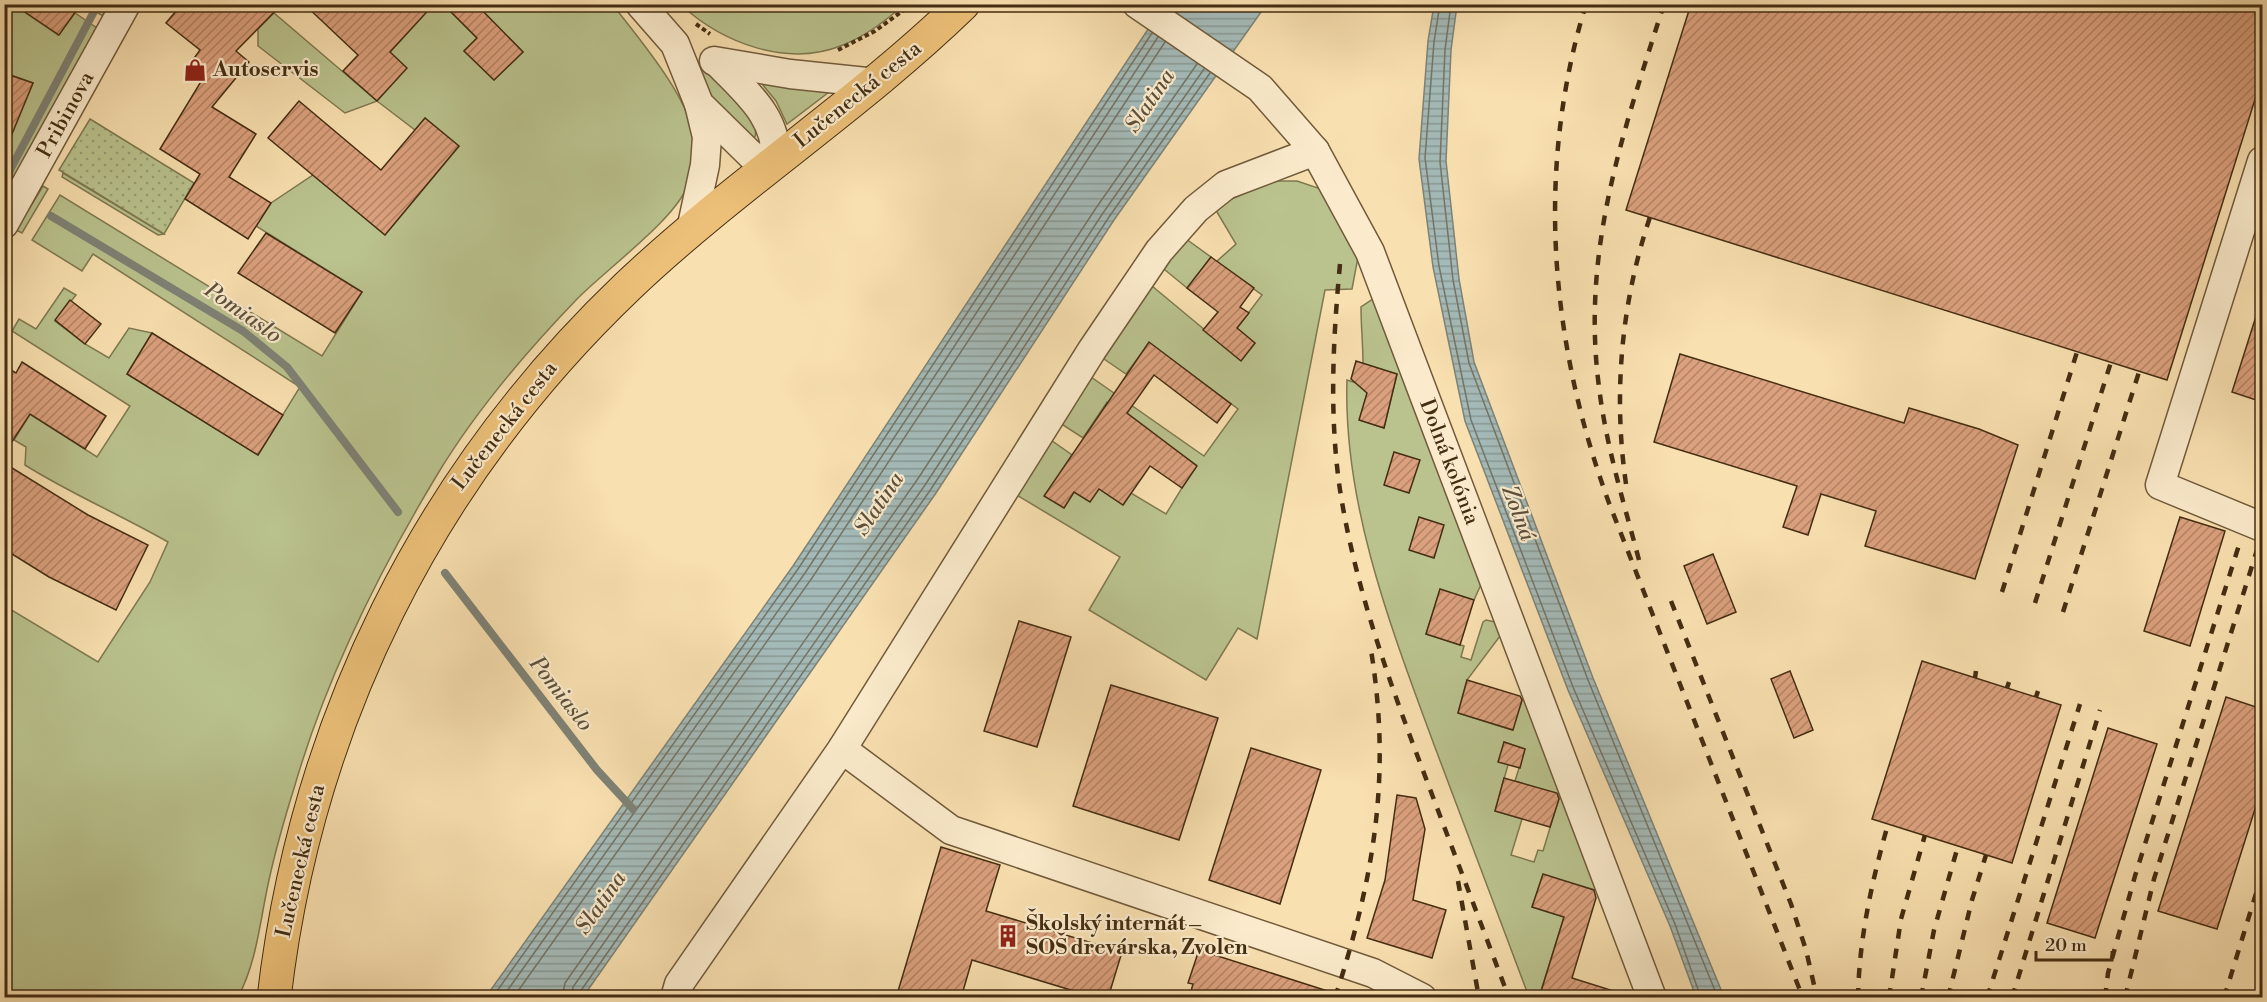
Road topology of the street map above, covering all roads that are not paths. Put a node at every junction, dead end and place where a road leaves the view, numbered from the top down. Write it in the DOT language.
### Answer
graph roads {
  1 [pos="126,4"];
  2 [pos="640,4"];
  3 [pos="963,4"];
  4 [pos="1137,4"];
  5 [pos="675,44"];
  6 [pos="718,63"];
  7 [pos="876,82"];
  8 [pos="699,104"];
  9 [pos="1315,151"];
  10 [pos="2262,161"];
  11 [pos="776,162"];
  12 [pos="4,224"];
  13 [pos="691,230"];
  14 [pos="2262,527"];
  15 [pos="842,749"];
  16 [pos="274,998"];
  17 [pos="675,998"];
  18 [pos="1422,998"];
  19 [pos="1652,998"];
  1 -- 12 [label="street, Pribinova"];
  2 -- 5 [label="street"];
  3 -- 7 [label="main road, Lučenecká cesta"];
  4 -- 9 [label="street, Dolná kolónia"];
  5 -- 6 [label="street"];
  5 -- 8 [label="street"];
  6 -- 7 [label="street"];
  6 -- 11 [label="street"];
  7 -- 11 [label="main road, Lučenecká cesta"];
  8 -- 11 [label="street"];
  8 -- 13 [label="street"];
  9 -- 15 [label="street"];
  9 -- 19 [label="street, Dolná kolónia"];
  10 -- 14 [label="street"];
  11 -- 13 [label="main road, Lučenecká cesta"];
  13 -- 16 [label="main road, Lučenecká cesta"];
  15 -- 17 [label="street"];
  15 -- 18 [label="street"];
}
